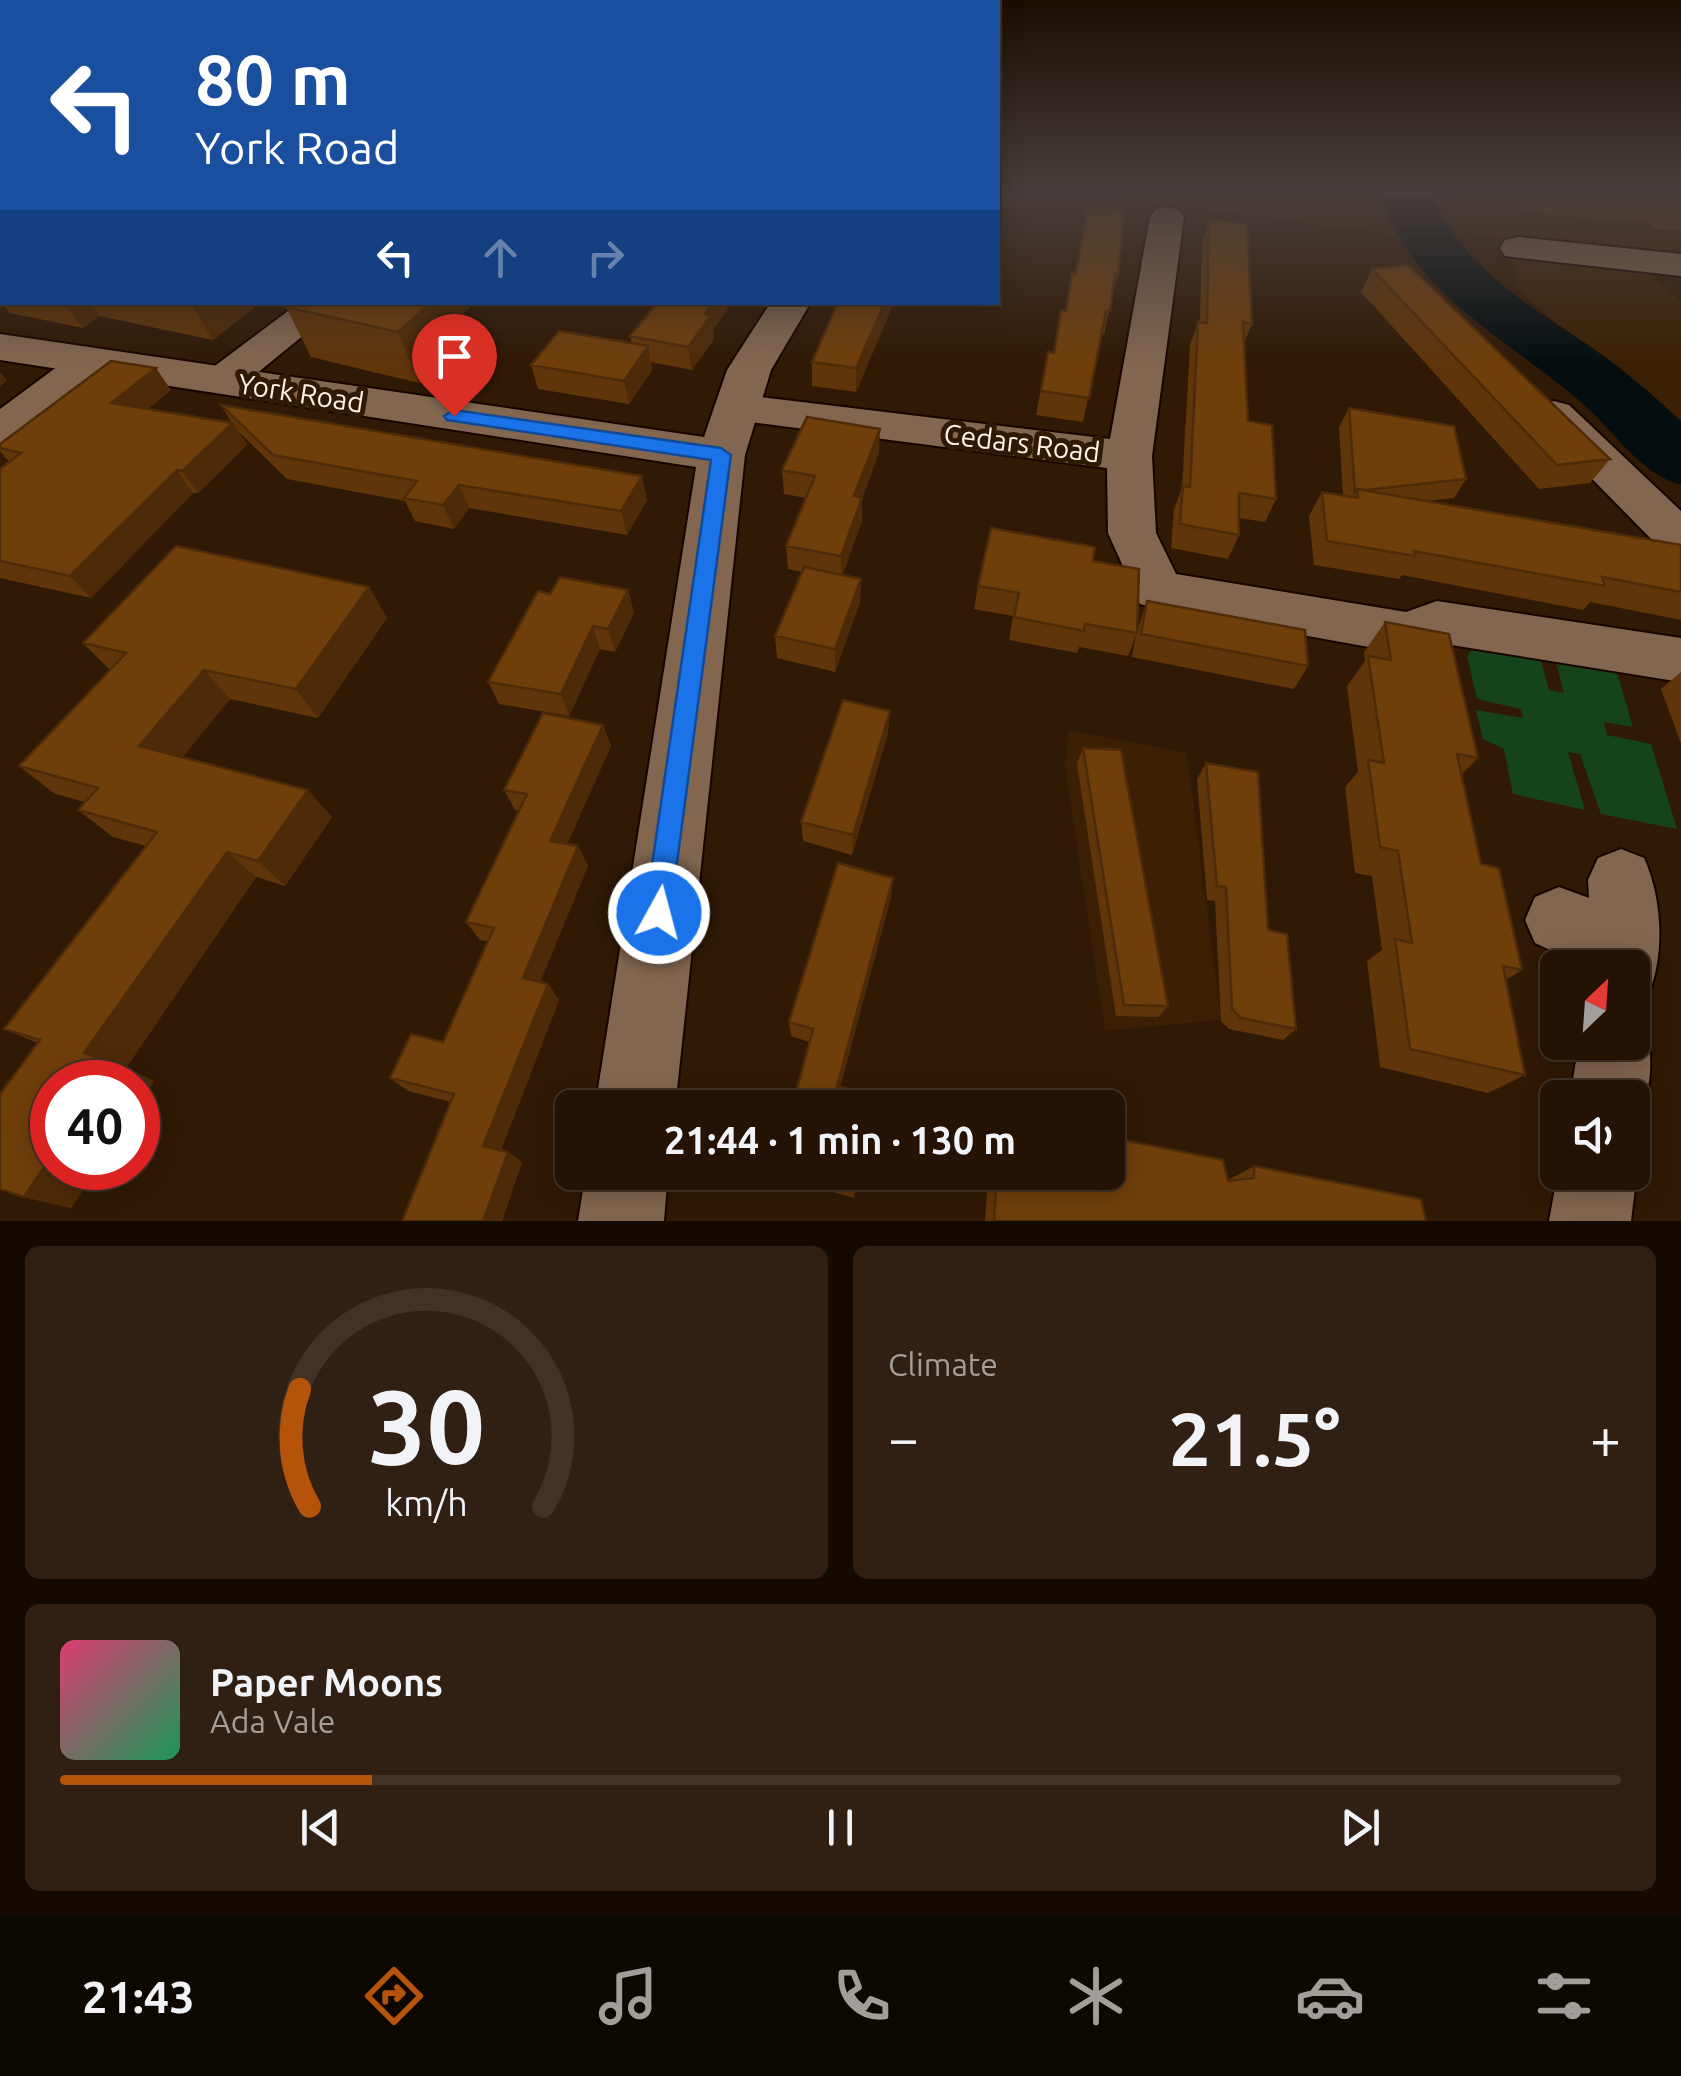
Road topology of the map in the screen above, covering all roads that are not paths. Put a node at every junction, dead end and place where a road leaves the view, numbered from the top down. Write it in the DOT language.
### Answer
graph roads {
  1 [pos="1162,250"];
  2 [pos="1537,250"];
  3 [pos="1681,265"];
  4 [pos="321,305"];
  5 [pos="790,305"];
  6 [pos="0,347"];
  7 [pos="91,361"];
  8 [pos="223,380"];
  9 [pos="1521,384"];
  10 [pos="0,430"];
  11 [pos="728,431"];
  12 [pos="1129,456"];
  13 [pos="1681,540"];
  14 [pos="1681,660"];
  15 [pos="1621,880"];
  16 [pos="1559,920"];
  17 [pos="1613,950"];
  18 [pos="1625,950"];
  19 [pos="637,1090"];
  20 [pos="625,1190"];
  21 [pos="1595,1190"];
  22 [pos="621,1221"];
  23 [pos="1590,1221"];
  1 -- 12 [label="street, Cedars Road"];
  2 -- 3 [label="street"];
  4 -- 8 [label="street"];
  5 -- 11 [label="street"];
  6 -- 7 [label="street, York Road"];
  7 -- 8 [label="street, York Road"];
  7 -- 10 [label="street"];
  8 -- 11 [label="street, York Road"];
  9 -- 13 [label="street"];
  11 -- 12 [label="street, Cedars Road"];
  11 -- 19 [label="street"];
  12 -- 14 [label="street"];
  15 -- 18 [label="street"];
  16 -- 17 [label="street"];
  20 -- 22 [label="street"];
  21 -- 23 [label="street"];
}
